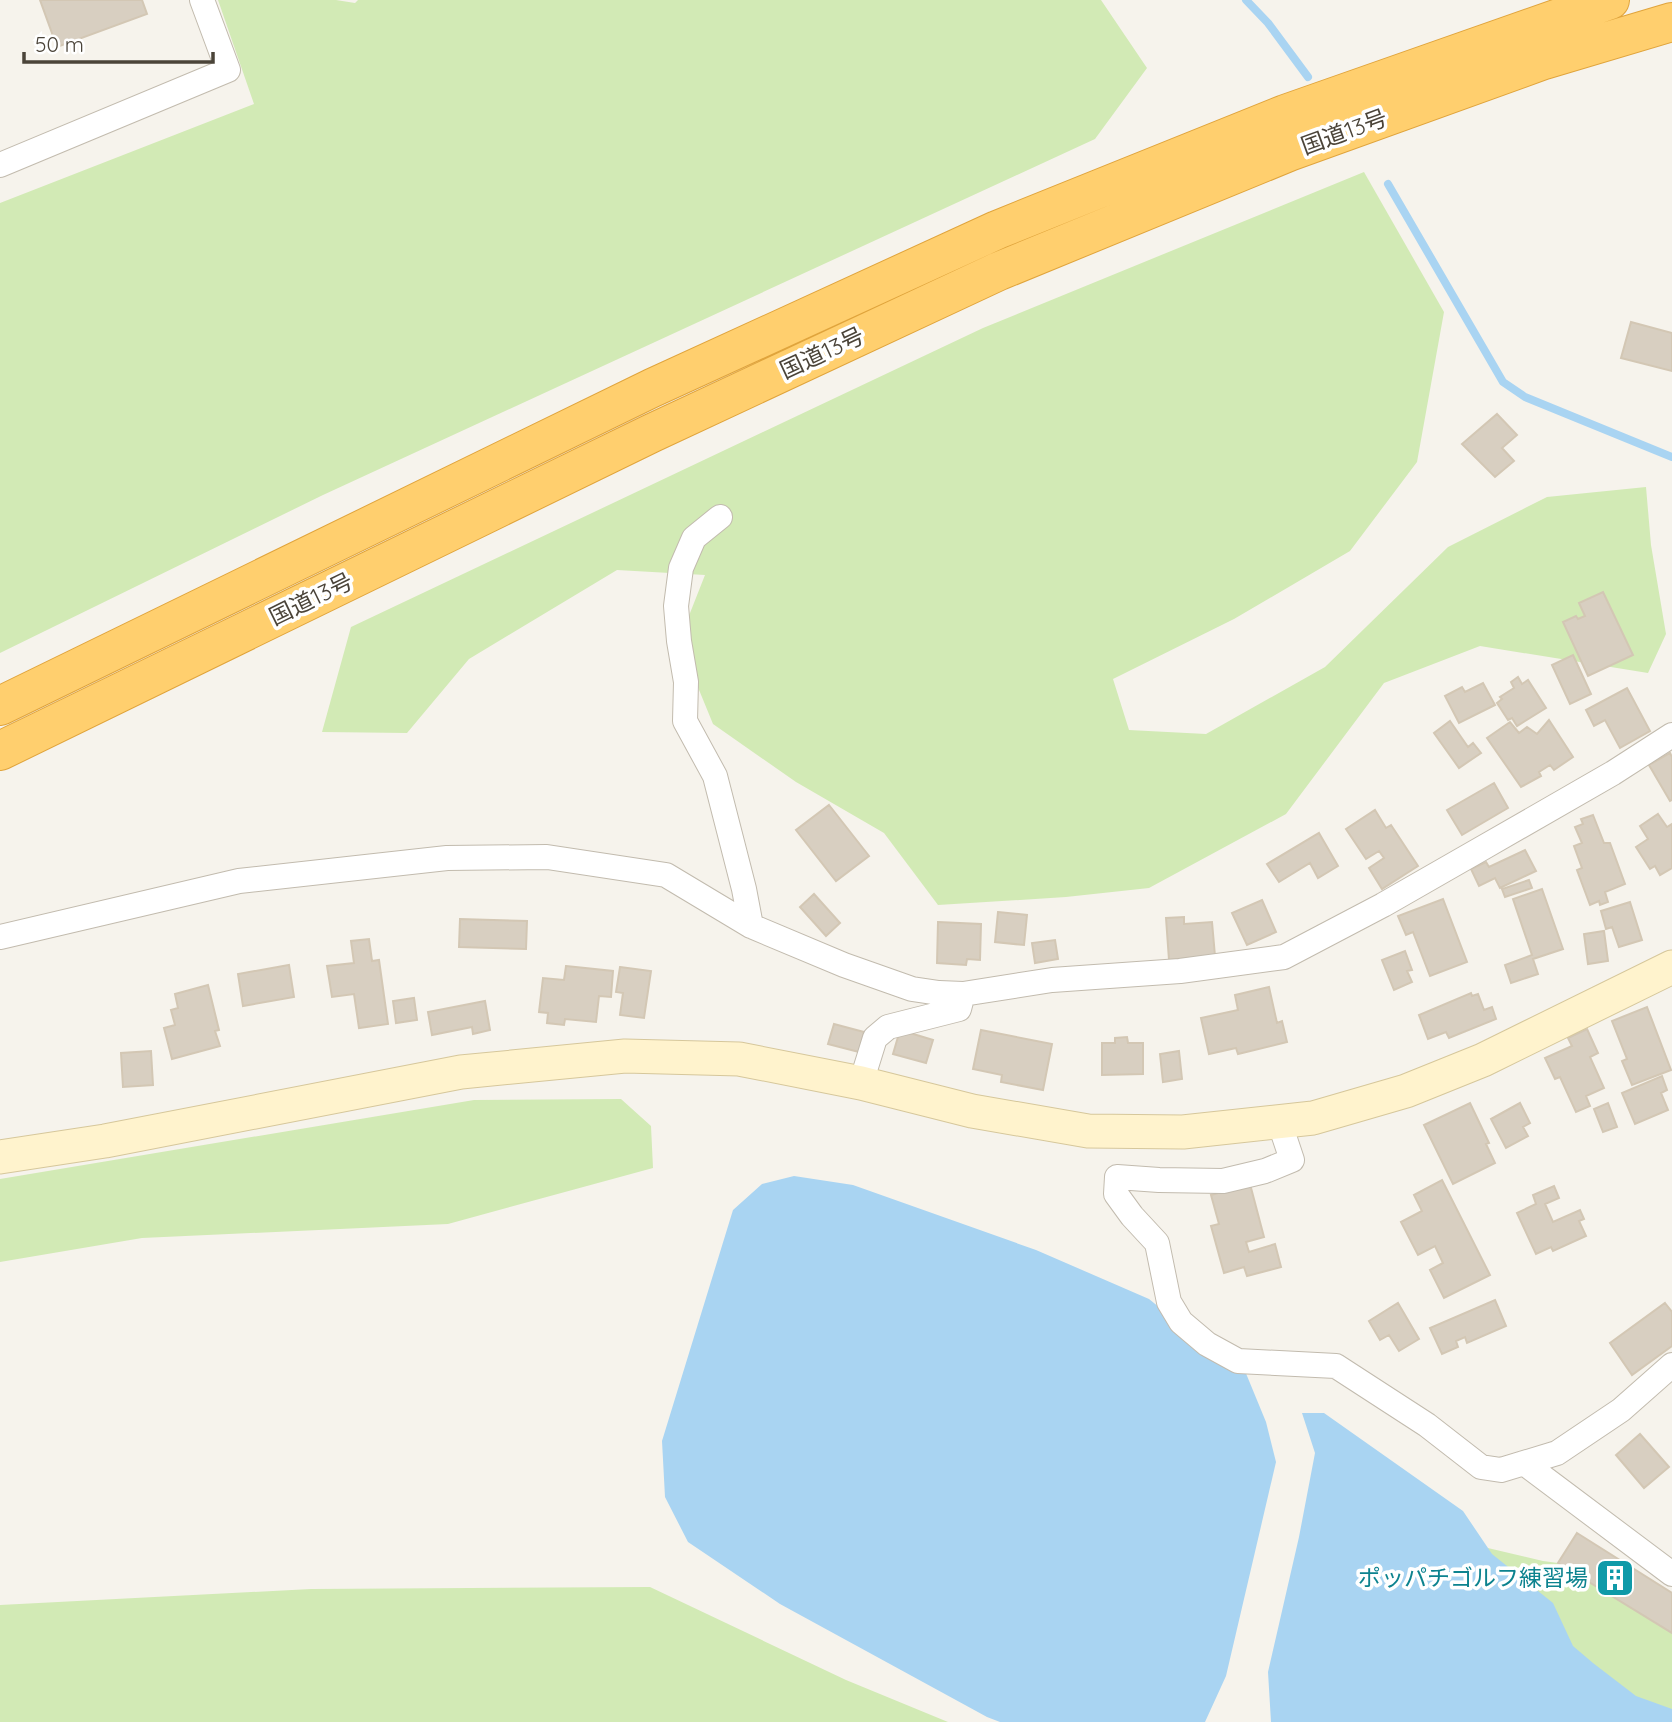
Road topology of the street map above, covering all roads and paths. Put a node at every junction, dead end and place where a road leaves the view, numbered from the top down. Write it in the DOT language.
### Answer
graph roads {
  1 [pos="202,0"];
  2 [pos="1610,0"];
  3 [pos="1672,22"];
  4 [pos="0,165"];
  5 [pos="720,517"];
  6 [pos="0,706"];
  7 [pos="1672,735"];
  8 [pos="0,751"];
  9 [pos="751,926"];
  10 [pos="0,937"];
  11 [pos="1672,967"];
  12 [pos="963,994"];
  13 [pos="860,1083"];
  14 [pos="1279,1121"];
  15 [pos="0,1157"];
  16 [pos="1672,1365"];
  17 [pos="1524,1463"];
  18 [pos="1672,1574"];
  1 -- 4 [label="street"];
  2 -- 6 [label="highway, 国道13号"];
  3 -- 8 [label="highway, 国道13号"];
  5 -- 9 [label="street"];
  7 -- 12 [label="street"];
  9 -- 10 [label="street"];
  9 -- 12 [label="street"];
  11 -- 14 [label="street"];
  12 -- 13 [label="street"];
  13 -- 14 [label="street"];
  13 -- 15 [label="street"];
  14 -- 17 [label="street"];
  16 -- 17 [label="street"];
  17 -- 18 [label="street"];
}
